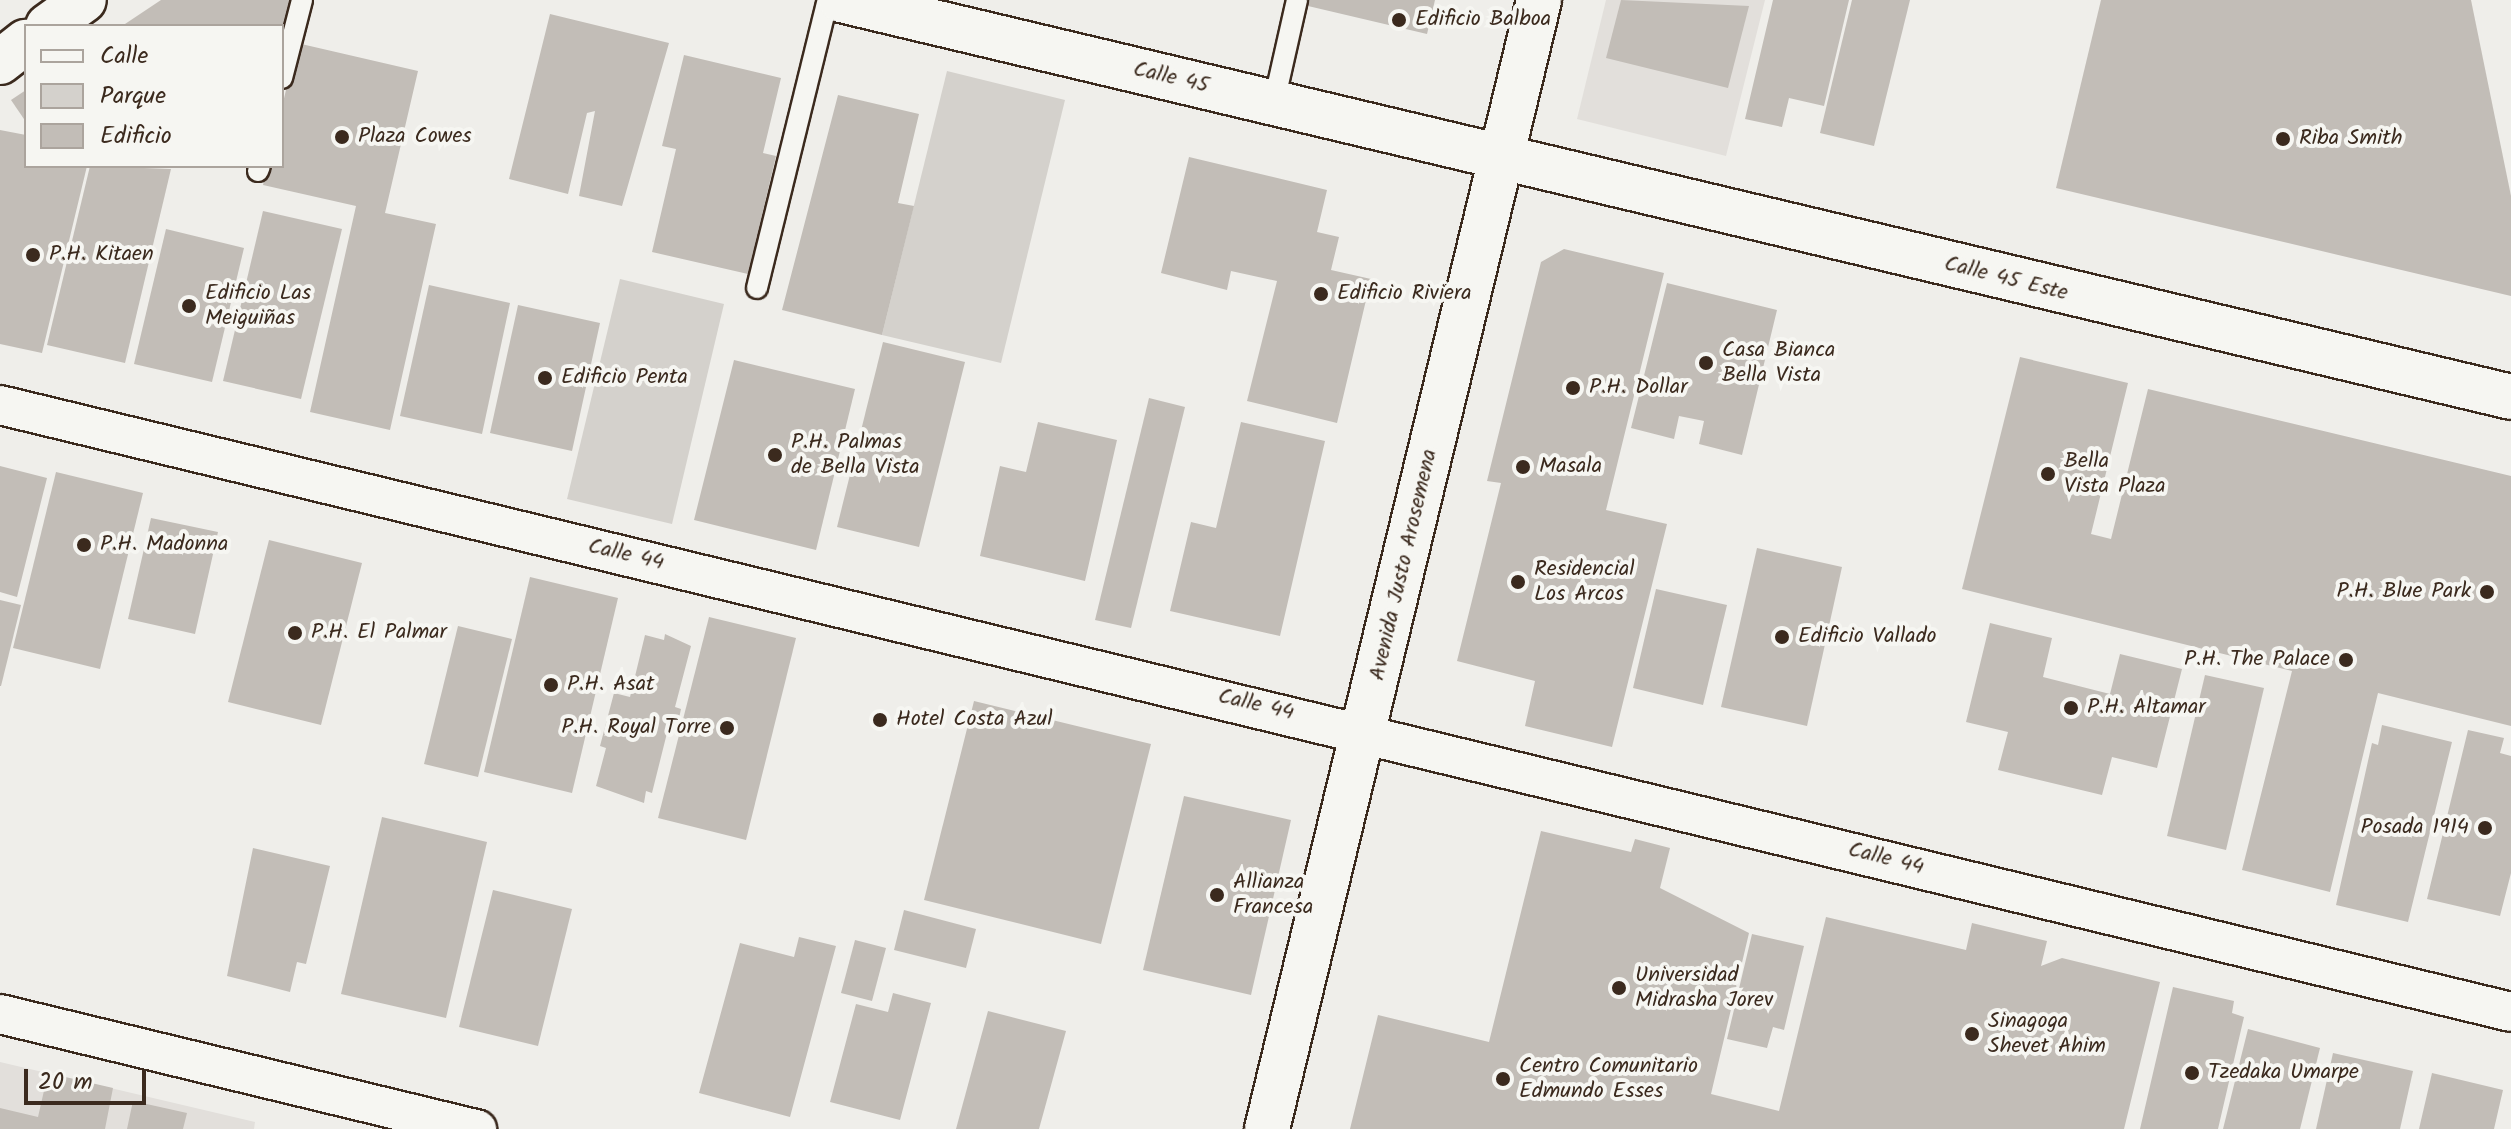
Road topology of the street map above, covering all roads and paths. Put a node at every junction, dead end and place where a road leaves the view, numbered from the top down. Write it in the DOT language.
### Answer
graph roads {
  1 [pos="84,0"];
  2 [pos="302,0"];
  3 [pos="828,0"];
  4 [pos="841,0"];
  5 [pos="1297,0"];
  6 [pos="1539,0"];
  7 [pos="51,24"];
  8 [pos="24,44"];
  9 [pos="0,62"];
  10 [pos="284,70"];
  11 [pos="1274,102"];
  12 [pos="1501,157"];
  13 [pos="757,288"];
  14 [pos="2511,397"];
  15 [pos="0,405"];
  16 [pos="1364,731"];
  17 [pos="2511,1012"];
  18 [pos="0,1014"];
  19 [pos="477,1129"];
  20 [pos="1267,1129"];
  1 -- 7 [label="main road"];
  2 -- 10 [label="lane"];
  3 -- 13 [label="lane"];
  4 -- 11 [label="main road, Calle 45"];
  5 -- 11 [label="lane"];
  6 -- 12 [label="main road, Avenida Justo Arosemena"];
  8 -- 9 [label="main road"];
  11 -- 12 [label="main road, Calle 45"];
  12 -- 14 [label="main road, Calle 45 Este"];
  12 -- 16 [label="main road, Avenida Justo Arosemena"];
  15 -- 16 [label="street, Calle 44"];
  16 -- 17 [label="street, Calle 44"];
  16 -- 20 [label="main road, Avenida Justo Arosemena"];
  18 -- 19 [label="street"];
}
